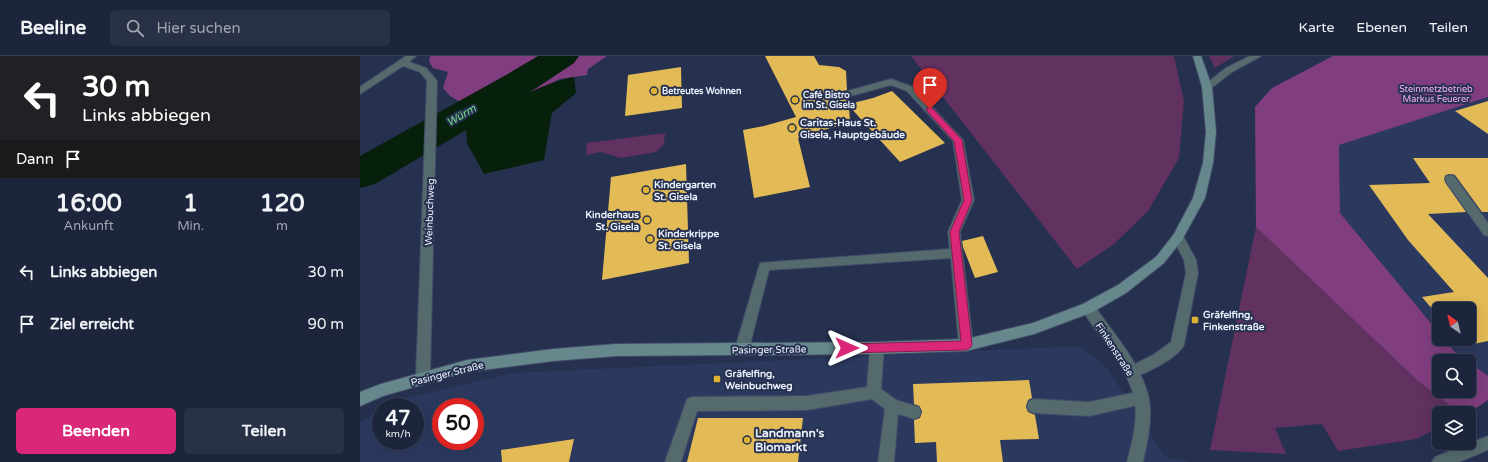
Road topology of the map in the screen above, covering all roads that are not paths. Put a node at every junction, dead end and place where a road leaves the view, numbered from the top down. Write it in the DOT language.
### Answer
graph roads {
  1 [pos="412,56"];
  2 [pos="1197,56"];
  3 [pos="1257,56"];
  4 [pos="403,63"];
  5 [pos="1208,87"];
  6 [pos="360,91"];
  7 [pos="847,94"];
  8 [pos="1450,179"];
  9 [pos="1488,232"];
  10 [pos="1178,237"];
  11 [pos="956,253"];
  12 [pos="1088,308"];
  13 [pos="966,345"];
  14 [pos="877,348"];
  15 [pos="742,349"];
  16 [pos="1132,372"];
  17 [pos="423,378"];
  18 [pos="874,392"];
  19 [pos="1142,398"];
  20 [pos="360,399"];
  21 [pos="892,406"];
  22 [pos="1034,406"];
  23 [pos="914,412"];
  24 [pos="1488,443"];
  25 [pos="1138,461"];
  26 [pos="673,462"];
  27 [pos="886,462"];
  28 [pos="1440,462"];
  1 -- 4 [label="street"];
  2 -- 5 [label="main road, Pasinger Straße"];
  3 -- 5 [label="street"];
  4 -- 6 [label="street"];
  4 -- 17 [label="street, Weinbuchweg"];
  5 -- 10 [label="main road, Pasinger Straße"];
  7 -- 11 [label="street"];
  8 -- 9 [label="street"];
  10 -- 12 [label="main road, Pasinger Straße"];
  10 -- 16 [label="street"];
  11 -- 13 [label="street"];
  11 -- 15 [label="street"];
  12 -- 13 [label="main road, Pasinger Straße"];
  12 -- 16 [label="street, Finkenstraße"];
  13 -- 14 [label="main road, Pasinger Straße"];
  14 -- 15 [label="main road, Pasinger Straße"];
  14 -- 18 [label="street"];
  15 -- 17 [label="main road, Pasinger Straße"];
  16 -- 19 [label="street, Finkenstraße"];
  17 -- 20 [label="main road, Pasinger Straße"];
  18 -- 21 [label="street"];
  18 -- 26 [label="street"];
  19 -- 22 [label="street"];
  19 -- 25 [label="street, Finkenstraße"];
  21 -- 23 [label="street"];
  21 -- 27 [label="street"];
  24 -- 28 [label="street"];
}
